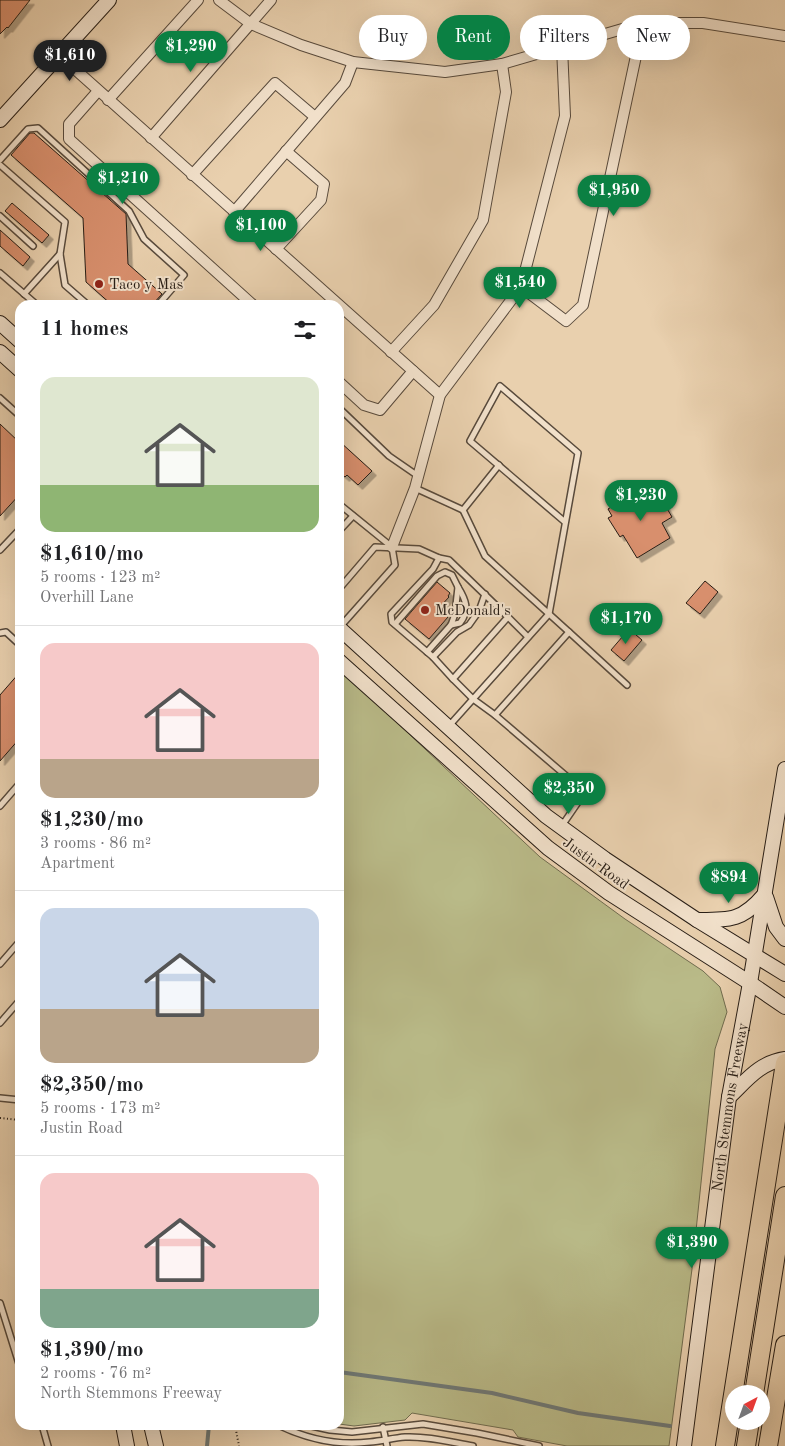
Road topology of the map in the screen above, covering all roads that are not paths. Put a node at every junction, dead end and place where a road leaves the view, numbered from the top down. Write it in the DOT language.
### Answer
graph roads {
  1 [pos="109,0"];
  2 [pos="198,0"];
  3 [pos="219,0"];
  4 [pos="271,0"];
  5 [pos="690,22"];
  6 [pos="251,24"];
  7 [pos="785,36"];
  8 [pos="59,56"];
  9 [pos="520,59"];
  10 [pos="562,60"];
  11 [pos="635,60"];
  12 [pos="353,62"];
  13 [pos="502,64"];
  14 [pos="98,91"];
  15 [pos="108,100"];
  16 [pos="315,117"];
  17 [pos="0,120"];
  18 [pos="151,138"];
  19 [pos="286,151"];
  20 [pos="0,160"];
  21 [pos="0,165"];
  22 [pos="192,175"];
  23 [pos="234,212"];
  24 [pos="0,216"];
  25 [pos="33,246"];
  26 [pos="276,249"];
  27 [pos="60,254"];
  28 [pos="0,273"];
  29 [pos="521,287"];
  30 [pos="24,294"];
  31 [pos="31,300"];
  32 [pos="82,300"];
  33 [pos="162,300"];
  34 [pos="247,300"];
  35 [pos="333,300"];
  36 [pos="344,310"];
  37 [pos="0,323"];
  38 [pos="15,336"];
  39 [pos="0,352"];
  40 [pos="391,352"];
  41 [pos="15,366"];
  42 [pos="413,371"];
  43 [pos="344,387"];
  44 [pos="440,395"];
  45 [pos="0,398"];
  46 [pos="15,412"];
  47 [pos="344,413"];
  48 [pos="499,465"];
  49 [pos="418,476"];
  50 [pos="415,488"];
  51 [pos="344,508"];
  52 [pos="463,510"];
  53 [pos="353,516"];
  54 [pos="566,522"];
  55 [pos="344,526"];
  56 [pos="15,534"];
  57 [pos="392,547"];
  58 [pos="0,550"];
  59 [pos="439,558"];
  60 [pos="344,583"];
  61 [pos="458,586"];
  62 [pos="485,594"];
  63 [pos="549,614"];
  64 [pos="508,617"];
  65 [pos="344,623"];
  66 [pos="395,624"];
  67 [pos="451,625"];
  68 [pos="569,632"];
  69 [pos="0,633"];
  70 [pos="344,634"];
  71 [pos="528,637"];
  72 [pos="15,640"];
  73 [pos="427,652"];
  74 [pos="433,657"];
  75 [pos="344,665"];
  76 [pos="453,679"];
  77 [pos="627,685"];
  78 [pos="473,699"];
  79 [pos="495,715"];
  80 [pos="448,728"];
  81 [pos="785,769"];
  82 [pos="15,789"];
  83 [pos="0,806"];
  84 [pos="561,827"];
  85 [pos="764,894"];
  86 [pos="696,920"];
  87 [pos="785,939"];
  88 [pos="15,947"];
  89 [pos="755,954"];
  90 [pos="0,964"];
  91 [pos="785,974"];
  92 [pos="750,983"];
  93 [pos="15,1006"];
  94 [pos="785,1008"];
  95 [pos="0,1023"];
  96 [pos="785,1061"];
  97 [pos="729,1097"];
  98 [pos="0,1098"];
  99 [pos="15,1100"];
  100 [pos="785,1196"];
  101 [pos="0,1303"];
  102 [pos="785,1345"];
  103 [pos="15,1351"];
  104 [pos="755,1385"];
  105 [pos="384,1428"];
  106 [pos="43,1430"];
  107 [pos="124,1430"];
  108 [pos="152,1430"];
  109 [pos="290,1430"];
  110 [pos="330,1430"];
  111 [pos="749,1430"];
  112 [pos="386,1440"];
  113 [pos="48,1446"];
  114 [pos="127,1446"];
  115 [pos="156,1446"];
  116 [pos="387,1446"];
  117 [pos="473,1446"];
  118 [pos="539,1446"];
  119 [pos="684,1446"];
  120 [pos="725,1446"];
  121 [pos="746,1446"];
  122 [pos="768,1446"];
  1 -- 8 [label="main road"];
  2 -- 15 [label="street"];
  3 -- 6 [label="street"];
  4 -- 6 [label="street"];
  5 -- 7 [label="street"];
  6 -- 12 [label="street"];
  6 -- 18 [label="street"];
  8 -- 14 [label="street"];
  8 -- 17 [label="main road"];
  9 -- 13 [label="street"];
  10 -- 29 [label="street"];
  11 -- 29 [label="street"];
  12 -- 13 [label="street"];
  12 -- 16 [label="street"];
  13 -- 40 [label="street"];
  14 -- 15 [label="street"];
  14 -- 34 [label="street"];
  15 -- 18 [label="street"];
  16 -- 19 [label="street"];
  16 -- 22 [label="street"];
  18 -- 22 [label="street"];
  19 -- 23 [label="street"];
  19 -- 26 [label="street"];
  20 -- 33 [label="lane"];
  21 -- 27 [label="lane"];
  22 -- 23 [label="street"];
  23 -- 26 [label="street"];
  24 -- 25 [label="lane"];
  26 -- 35 [label="street"];
  27 -- 30 [label="lane"];
  27 -- 32 [label="lane"];
  28 -- 30 [label="lane"];
  29 -- 44 [label="street"];
  30 -- 31 [label="lane"];
  36 -- 40 [label="street"];
  37 -- 38 [label="main road"];
  39 -- 41 [label="main road"];
  40 -- 42 [label="street"];
  42 -- 43 [label="street"];
  42 -- 44 [label="street"];
  44 -- 49 [label="street"];
  45 -- 46 [label="lane"];
  47 -- 49 [label="lane"];
  48 -- 52 [label="lane"];
  48 -- 54 [label="lane"];
  48 -- 54 [label="lane"];
  49 -- 50 [label="street"];
  50 -- 52 [label="lane"];
  50 -- 57 [label="street"];
  51 -- 53 [label="lane"];
  52 -- 63 [label="lane"];
  53 -- 55 [label="lane"];
  53 -- 57 [label="lane"];
  54 -- 63 [label="lane"];
  56 -- 58 [label="lane"];
  57 -- 59 [label="lane"];
  57 -- 60 [label="lane"];
  57 -- 65 [label="lane"];
  59 -- 62 [label="lane"];
  59 -- 66 [label="lane"];
  61 -- 66 [label="lane"];
  61 -- 67 [label="lane"];
  61 -- 67 [label="lane"];
  62 -- 64 [label="lane"];
  62 -- 74 [label="lane"];
  63 -- 68 [label="lane"];
  63 -- 71 [label="lane"];
  64 -- 71 [label="lane"];
  64 -- 76 [label="lane"];
  66 -- 73 [label="lane"];
  67 -- 73 [label="lane"];
  68 -- 77 [label="lane"];
  68 -- 79 [label="lane"];
  69 -- 72 [label="lane"];
  70 -- 80 [label="main road, Justin Road"];
  71 -- 78 [label="lane"];
  73 -- 74 [label="lane"];
  74 -- 76 [label="lane"];
  75 -- 92 [label="main road, Justin Road"];
  76 -- 78 [label="lane"];
  78 -- 79 [label="lane"];
  78 -- 80 [label="lane"];
  79 -- 84 [label="lane"];
  80 -- 84 [label="main road, Justin Road"];
  81 -- 85 [label="main road, North Stemmons Freeway"];
  82 -- 83 [label="lane"];
  84 -- 86 [label="main road, Justin Road"];
  85 -- 86 [label="main road"];
  85 -- 87 [label="main road"];
  85 -- 89 [label="main road, North Stemmons Freeway"];
  86 -- 89 [label="main road, Justin Road"];
  88 -- 90 [label="lane"];
  89 -- 91 [label="main road, Justin Road"];
  89 -- 92 [label="main road, North Stemmons Freeway"];
  92 -- 94 [label="main road, Justin Road"];
  92 -- 97 [label="main road, North Stemmons Freeway"];
  93 -- 95 [label="lane"];
  96 -- 97 [label="main road"];
  96 -- 120 [label="highway"];
  97 -- 119 [label="main road, North Stemmons Freeway"];
  98 -- 99 [label="lane"];
  100 -- 104 [label="highway"];
  101 -- 103 [label="lane"];
  102 -- 122 [label="highway"];
  105 -- 110 [label="lane"];
  105 -- 112 [label="lane"];
  105 -- 118 [label="lane"];
  106 -- 113 [label="lane"];
  107 -- 114 [label="main road"];
  108 -- 115 [label="main road"];
  109 -- 112 [label="lane"];
  111 -- 121 [label="highway"];
  112 -- 116 [label="lane"];
  112 -- 117 [label="lane"];
}
